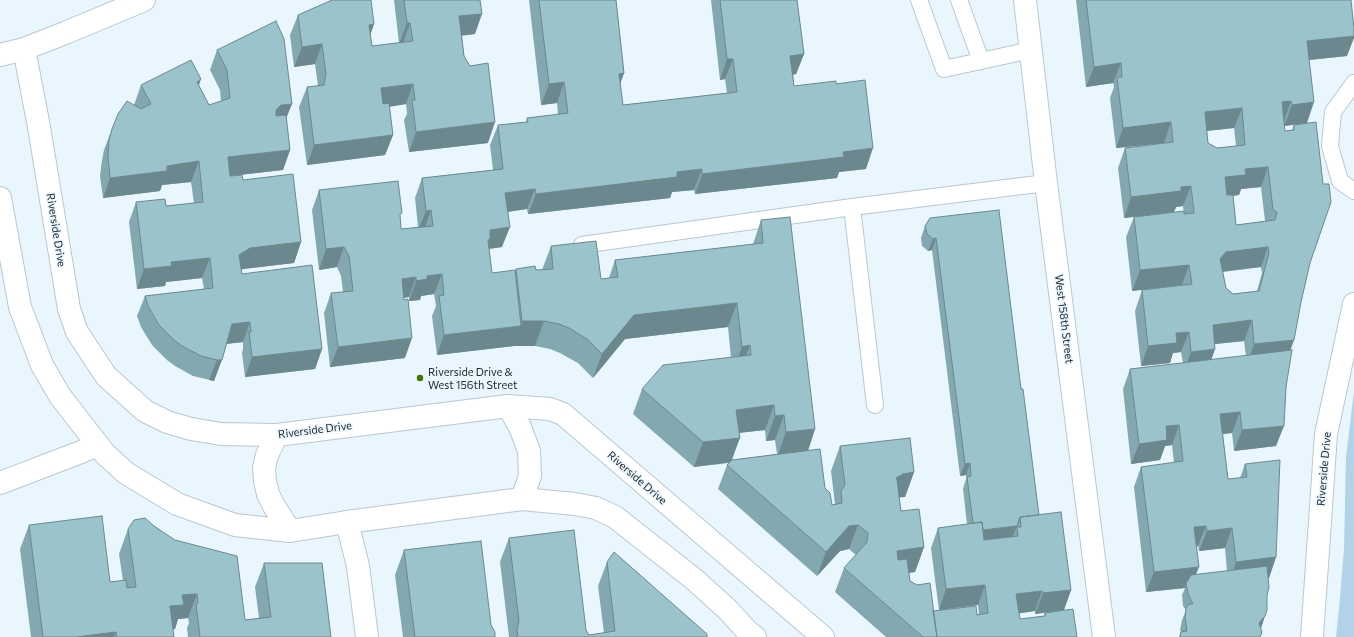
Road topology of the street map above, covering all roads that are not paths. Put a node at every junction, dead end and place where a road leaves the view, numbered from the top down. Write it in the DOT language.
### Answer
graph roads {
  1 [pos="144,0"];
  2 [pos="919,0"];
  3 [pos="959,0"];
  4 [pos="1025,0"];
  5 [pos="24,48"];
  6 [pos="1031,50"];
  7 [pos="0,55"];
  8 [pos="981,61"];
  9 [pos="1354,83"];
  10 [pos="1046,183"];
  11 [pos="1354,190"];
  12 [pos="1,207"];
  13 [pos="852,207"];
  14 [pos="582,245"];
  15 [pos="1354,304"];
  16 [pos="875,405"];
  17 [pos="508,406"];
  18 [pos="277,435"];
  19 [pos="97,445"];
  20 [pos="0,483"];
  21 [pos="522,499"];
  22 [pos="347,522"];
  23 [pos="290,530"];
  24 [pos="367,637"];
  25 [pos="755,637"];
  26 [pos="824,637"];
  27 [pos="1104,637"];
  28 [pos="1312,637"];
  1 -- 5 [label="main road"];
  2 -- 8 [label="lane"];
  3 -- 8 [label="lane"];
  4 -- 6 [label="main road, West 158th Street"];
  5 -- 7 [label="main road"];
  5 -- 18 [label="main road, Riverside Drive"];
  6 -- 8 [label="lane"];
  6 -- 10 [label="main road, West 158th Street"];
  9 -- 11 [label="lane"];
  10 -- 13 [label="lane"];
  10 -- 27 [label="main road, West 158th Street"];
  12 -- 19 [label="main road"];
  13 -- 14 [label="lane"];
  13 -- 16 [label="lane"];
  15 -- 28 [label="main road, Riverside Drive"];
  17 -- 18 [label="main road, Riverside Drive"];
  17 -- 21 [label="main road"];
  17 -- 26 [label="main road, Riverside Drive"];
  18 -- 23 [label="main road"];
  19 -- 20 [label="main road"];
  19 -- 23 [label="main road"];
  21 -- 22 [label="main road"];
  21 -- 25 [label="main road"];
  22 -- 23 [label="main road"];
  22 -- 24 [label="main road"];
}
